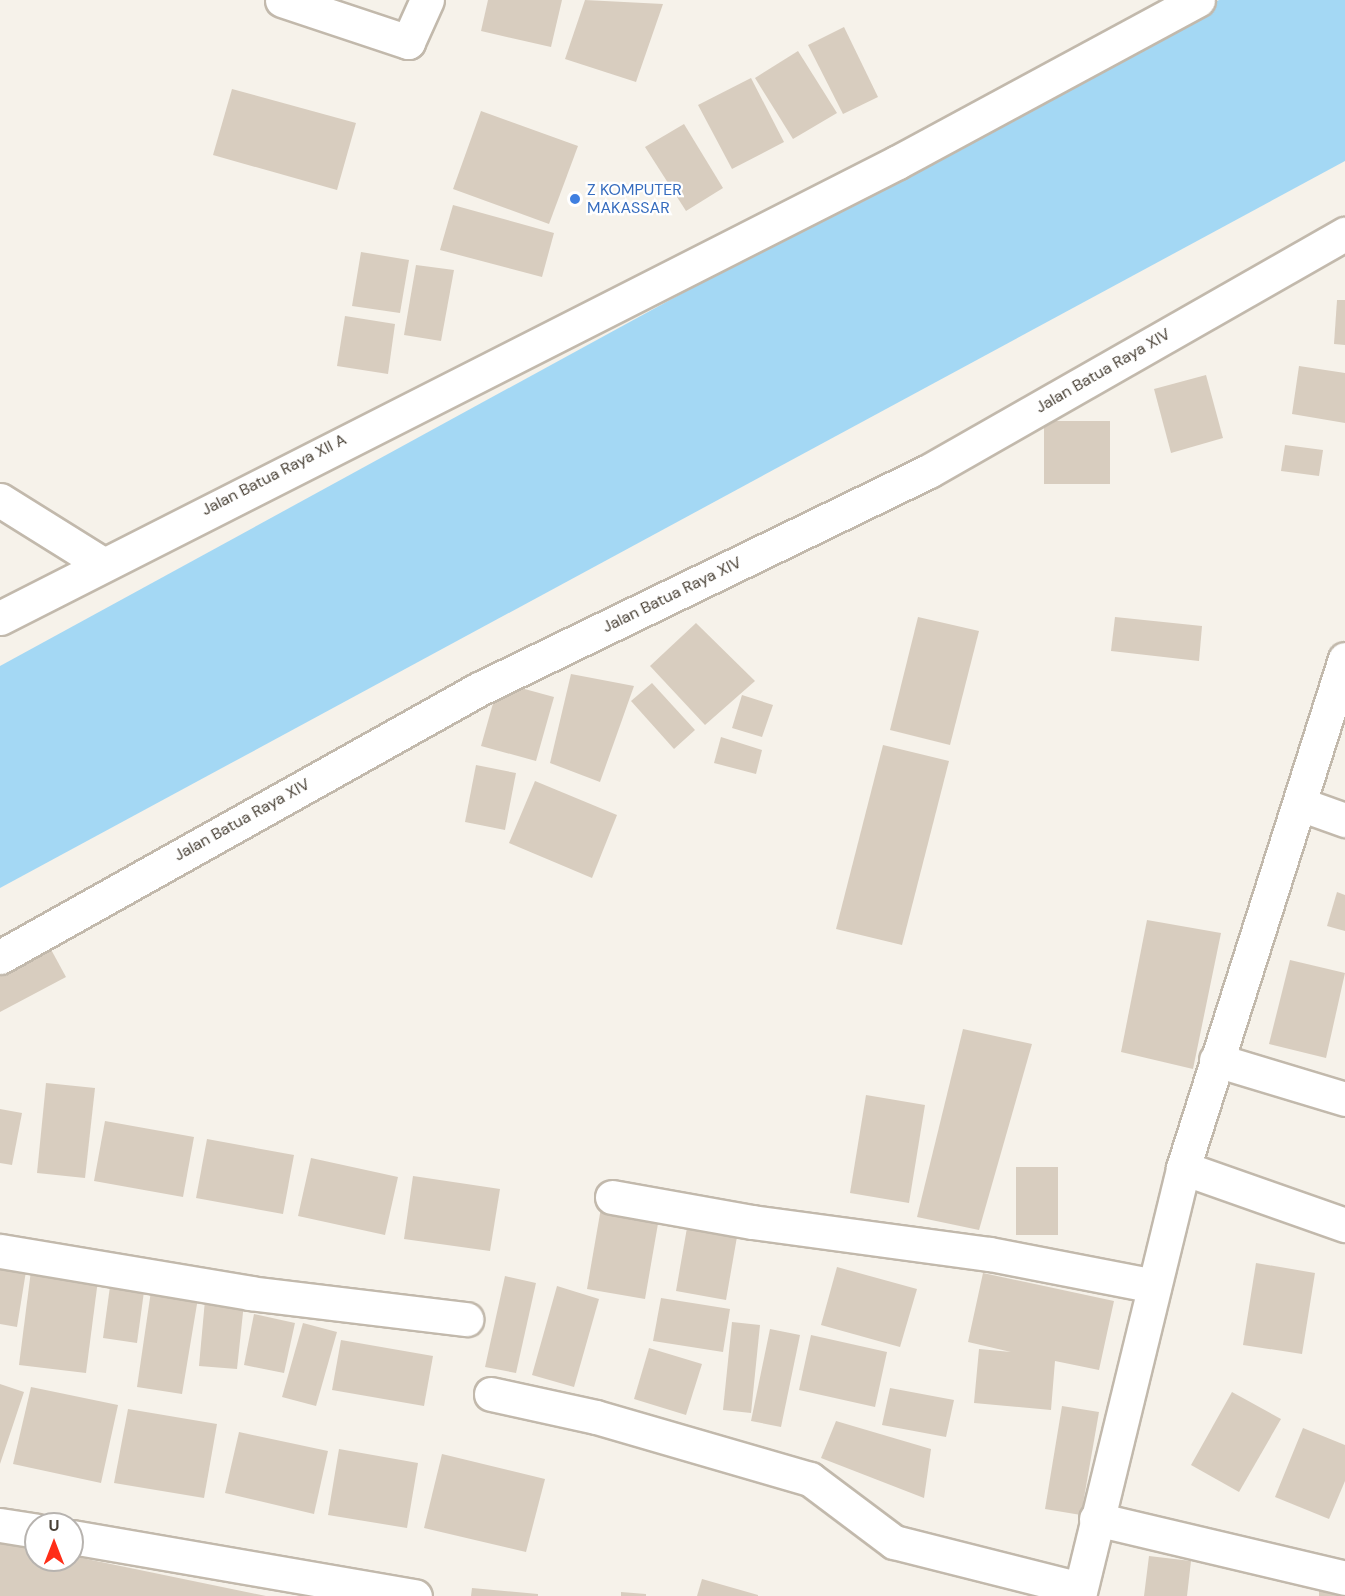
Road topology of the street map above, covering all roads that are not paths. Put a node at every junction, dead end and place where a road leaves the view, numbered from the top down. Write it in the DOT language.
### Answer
graph roads {
  1 [pos="282,0"];
  2 [pos="427,0"];
  3 [pos="1198,0"];
  4 [pos="1345,234"];
  5 [pos="0,500"];
  6 [pos="101,562"];
  7 [pos="0,618"];
  8 [pos="1345,659"];
  9 [pos="1303,806"];
  10 [pos="1345,820"];
  11 [pos="0,957"];
  12 [pos="1216,1060"];
  13 [pos="1345,1099"];
  14 [pos="1184,1168"];
  15 [pos="612,1197"];
  16 [pos="1345,1225"];
  17 [pos="0,1251"];
  18 [pos="1154,1286"];
  19 [pos="466,1319"];
  20 [pos="491,1394"];
  21 [pos="1096,1519"];
  22 [pos="0,1525"];
  23 [pos="24,1529"];
  24 [pos="84,1539"];
  25 [pos="1345,1578"];
  26 [pos="1079,1593"];
  27 [pos="415,1596"];
  1 -- 2 [label="street"];
  3 -- 6 [label="street, Jalan Batua Raya XII A"];
  4 -- 11 [label="street, Jalan Batua Raya XIV"];
  5 -- 6 [label="street"];
  6 -- 7 [label="street, Jalan Batua Raya XII A"];
  8 -- 9 [label="street"];
  9 -- 10 [label="street"];
  9 -- 12 [label="street"];
  12 -- 13 [label="street"];
  12 -- 14 [label="street"];
  14 -- 16 [label="street"];
  14 -- 18 [label="street"];
  15 -- 18 [label="street"];
  17 -- 19 [label="street"];
  18 -- 21 [label="street"];
  20 -- 26 [label="street"];
  21 -- 25 [label="street"];
  21 -- 26 [label="street"];
  22 -- 23 [label="street"];
  24 -- 27 [label="street"];
}
